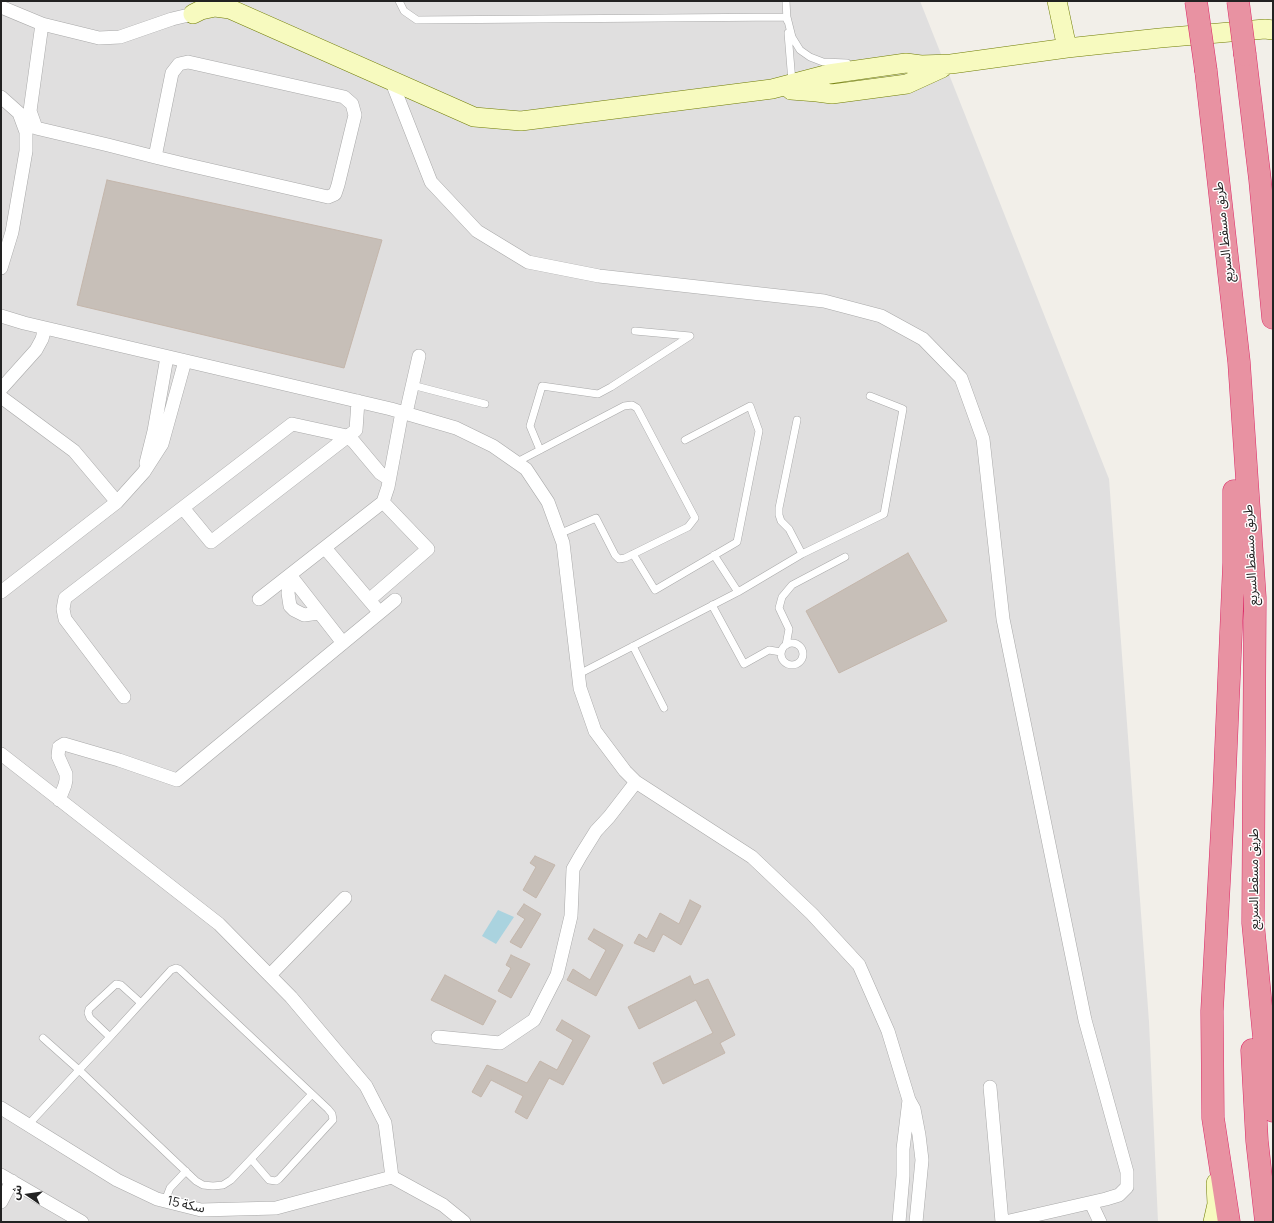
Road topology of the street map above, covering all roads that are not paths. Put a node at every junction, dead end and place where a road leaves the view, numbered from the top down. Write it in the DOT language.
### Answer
graph roads {
  1 [pos="399,1"];
  2 [pos="786,1"];
  3 [pos="1057,1"];
  4 [pos="1196,1"];
  5 [pos="1238,1"];
  6 [pos="1,7"];
  7 [pos="193,14"];
  8 [pos="787,17"];
  9 [pos="42,24"];
  10 [pos="1273,30"];
  11 [pos="1068,48"];
  12 [pos="1245,55"];
  13 [pos="906,63"];
  14 [pos="951,64"];
  15 [pos="391,80"];
  16 [pos="792,87"];
  17 [pos="1,98"];
  18 [pos="155,157"];
  19 [pos="1273,189"];
  20 [pos="1,268"];
  21 [pos="1,316"];
  22 [pos="1273,318"];
  23 [pos="45,328"];
  24 [pos="635,331"];
  25 [pos="167,356"];
  26 [pos="419,356"];
  27 [pos="185,361"];
  28 [pos="1239,362"];
  29 [pos="412,385"];
  30 [pos="1,389"];
  31 [pos="870,396"];
  32 [pos="1,397"];
  33 [pos="358,401"];
  34 [pos="485,404"];
  35 [pos="404,413"];
  36 [pos="797,420"];
  37 [pos="347,436"];
  38 [pos="685,440"];
  39 [pos="540,450"];
  40 [pos="517,462"];
  41 [pos="144,472"];
  42 [pos="389,479"];
  43 [pos="117,502"];
  44 [pos="383,502"];
  45 [pos="183,508"];
  46 [pos="559,534"];
  47 [pos="325,548"];
  48 [pos="633,554"];
  49 [pos="802,554"];
  50 [pos="714,555"];
  51 [pos="845,557"];
  52 [pos="290,575"];
  53 [pos="1,592"];
  54 [pos="738,592"];
  55 [pos="259,599"];
  56 [pos="369,600"];
  57 [pos="395,600"];
  58 [pos="712,605"];
  59 [pos="319,613"];
  60 [pos="380,613"];
  61 [pos="343,643"];
  62 [pos="786,645"];
  63 [pos="633,646"];
  64 [pos="781,652"];
  65 [pos="579,674"];
  66 [pos="124,698"];
  67 [pos="664,708"];
  68 [pos="1,754"];
  69 [pos="636,782"];
  70 [pos="59,800"];
  71 [pos="345,898"];
  72 [pos="1254,923"];
  73 [pos="270,975"];
  74 [pos="141,1003"];
  75 [pos="438,1036"];
  76 [pos="110,1037"];
  77 [pos="44,1038"];
  78 [pos="80,1070"];
  79 [pos="990,1086"];
  80 [pos="312,1094"];
  81 [pos="909,1100"];
  82 [pos="1,1108"];
  83 [pos="1273,1111"];
  84 [pos="1213,1118"];
  85 [pos="28,1125"];
  86 [pos="251,1159"];
  87 [pos="186,1171"];
  88 [pos="392,1177"];
  89 [pos="6,1178"];
  90 [pos="165,1201"];
  91 [pos="1,1202"];
  92 [pos="1091,1203"];
  93 [pos="82,1222"];
  94 [pos="464,1222"];
  95 [pos="899,1222"];
  96 [pos="916,1222"];
  97 [pos="1003,1222"];
  98 [pos="1100,1222"];
  99 [pos="1213,1222"];
  100 [pos="1229,1222"];
  101 [pos="1266,1222"];
  1 -- 8 [label="lane"];
  2 -- 8 [label="lane"];
  3 -- 11 [label="street"];
  4 -- 28 [label="highway, طريق مسقط السريع, bridge"];
  5 -- 12 [label="highway, bridge"];
  6 -- 9 [label="street"];
  7 -- 9 [label="street"];
  7 -- 15 [label="street"];
  8 -- 13 [label="lane"];
  8 -- 16 [label="lane"];
  9 -- 18 [label="street"];
  10 -- 11 [label="street"];
  11 -- 14 [label="street"];
  12 -- 19 [label="highway"];
  12 -- 22 [label="highway"];
  13 -- 14 [label="street"];
  13 -- 16 [label="street"];
  14 -- 16 [label="street"];
  15 -- 16 [label="street"];
  15 -- 92 [label="street"];
  17 -- 20 [label="street"];
  18 -- 18 [label="street"];
  21 -- 23 [label="street"];
  23 -- 25 [label="street"];
  23 -- 30 [label="street"];
  24 -- 39 [label="lane"];
  25 -- 27 [label="street"];
  25 -- 41 [label="street"];
  26 -- 29 [label="street"];
  27 -- 33 [label="street"];
  27 -- 41 [label="street"];
  28 -- 72 [label="highway, طريق مسقط السريع"];
  28 -- 84 [label="highway"];
  29 -- 34 [label="lane"];
  29 -- 35 [label="street"];
  31 -- 49 [label="lane"];
  32 -- 43 [label="street"];
  33 -- 35 [label="street"];
  33 -- 37 [label="street"];
  35 -- 40 [label="street"];
  35 -- 42 [label="street"];
  36 -- 49 [label="lane"];
  37 -- 42 [label="street"];
  37 -- 45 [label="street"];
  37 -- 45 [label="street"];
  38 -- 50 [label="lane"];
  39 -- 40 [label="lane"];
  39 -- 48 [label="lane"];
  40 -- 46 [label="street"];
  41 -- 43 [label="street"];
  42 -- 44 [label="street"];
  43 -- 53 [label="street"];
  44 -- 47 [label="street"];
  44 -- 56 [label="street"];
  45 -- 66 [label="street"];
  46 -- 48 [label="lane"];
  46 -- 65 [label="street"];
  47 -- 52 [label="street"];
  47 -- 56 [label="street"];
  48 -- 50 [label="lane"];
  49 -- 54 [label="lane"];
  50 -- 54 [label="lane"];
  51 -- 62 [label="lane"];
  52 -- 55 [label="street"];
  52 -- 59 [label="street"];
  52 -- 59 [label="street"];
  54 -- 58 [label="lane"];
  56 -- 60 [label="street"];
  57 -- 60 [label="street"];
  58 -- 63 [label="lane"];
  58 -- 64 [label="lane"];
  59 -- 61 [label="street"];
  60 -- 61 [label="street"];
  61 -- 70 [label="street"];
  62 -- 64 [label="lane"];
  62 -- 64 [label="lane"];
  63 -- 65 [label="lane"];
  63 -- 67 [label="lane"];
  65 -- 69 [label="street"];
  68 -- 70 [label="street"];
  69 -- 75 [label="street"];
  69 -- 81 [label="street"];
  70 -- 73 [label="street"];
  71 -- 73 [label="street"];
  72 -- 83 [label="highway, طريق مسقط السريع"];
  72 -- 101 [label="highway"];
  73 -- 88 [label="street"];
  74 -- 76 [label="lane"];
  74 -- 76 [label="lane"];
  74 -- 80 [label="lane"];
  76 -- 78 [label="lane"];
  77 -- 78 [label="lane"];
  78 -- 85 [label="lane"];
  78 -- 87 [label="lane"];
  79 -- 97 [label="street"];
  80 -- 86 [label="lane"];
  80 -- 86 [label="lane"];
  81 -- 95 [label="street"];
  81 -- 96 [label="street"];
  82 -- 85 [label="street, سكة 15"];
  84 -- 99 [label="street"];
  84 -- 100 [label="highway"];
  85 -- 90 [label="street, سكة 15"];
  86 -- 87 [label="lane"];
  87 -- 90 [label="lane"];
  88 -- 90 [label="street, سكة 15"];
  88 -- 94 [label="street"];
  89 -- 91 [label="street"];
  89 -- 93 [label="street"];
  92 -- 97 [label="street"];
  92 -- 98 [label="street"];
}
